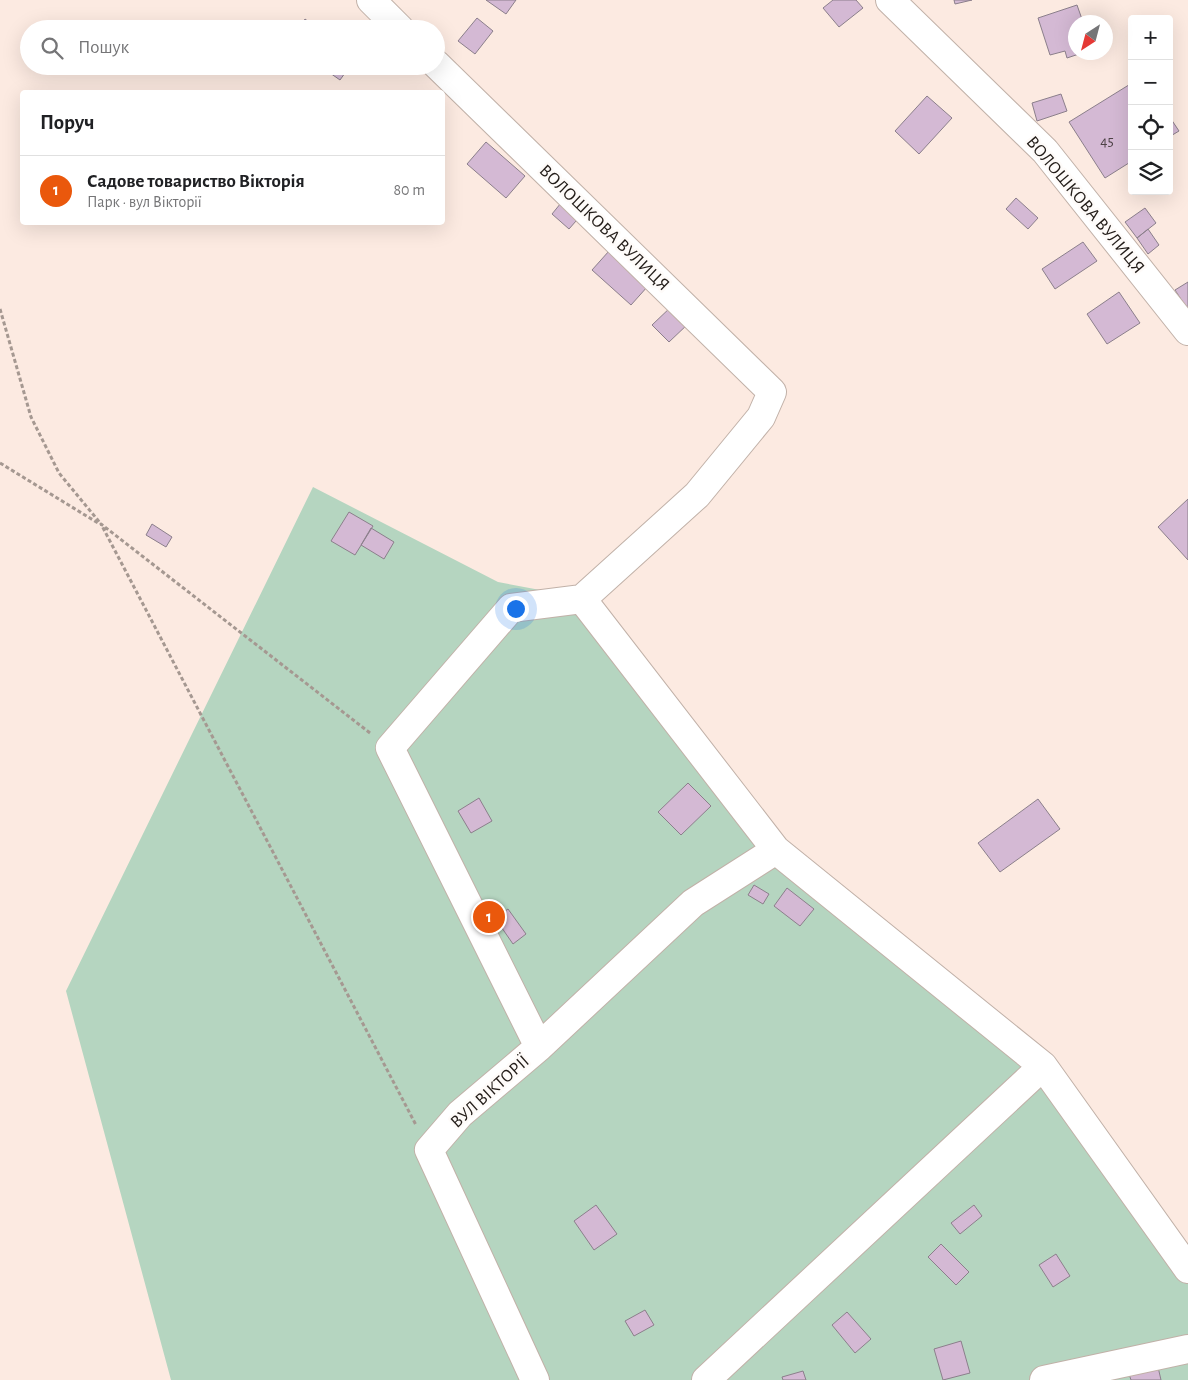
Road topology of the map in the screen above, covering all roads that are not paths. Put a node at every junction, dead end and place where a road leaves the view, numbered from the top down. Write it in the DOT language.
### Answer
graph roads {
  1 [pos="371,0"];
  2 [pos="890,0"];
  3 [pos="391,20"];
  4 [pos="445,73"];
  5 [pos="1188,331"];
  6 [pos="582,598"];
  7 [pos="776,850"];
  8 [pos="539,1047"];
  9 [pos="1042,1066"];
  10 [pos="1188,1268"];
  11 [pos="1188,1348"];
  12 [pos="535,1380"];
  13 [pos="706,1380"];
  14 [pos="1044,1380"];
  1 -- 3 [label="street"];
  2 -- 5 [label="street, ВОЛОШКОВА ВУЛИЦЯ"];
  4 -- 6 [label="street, ВОЛОШКОВА ВУЛИЦЯ"];
  6 -- 7 [label="street"];
  6 -- 8 [label="street"];
  7 -- 8 [label="street, ВУЛ ВІКТОРІЇ"];
  7 -- 9 [label="street"];
  8 -- 12 [label="street, ВУЛ ВІКТОРІЇ"];
  9 -- 10 [label="street"];
  9 -- 13 [label="street"];
  11 -- 14 [label="street"];
}
